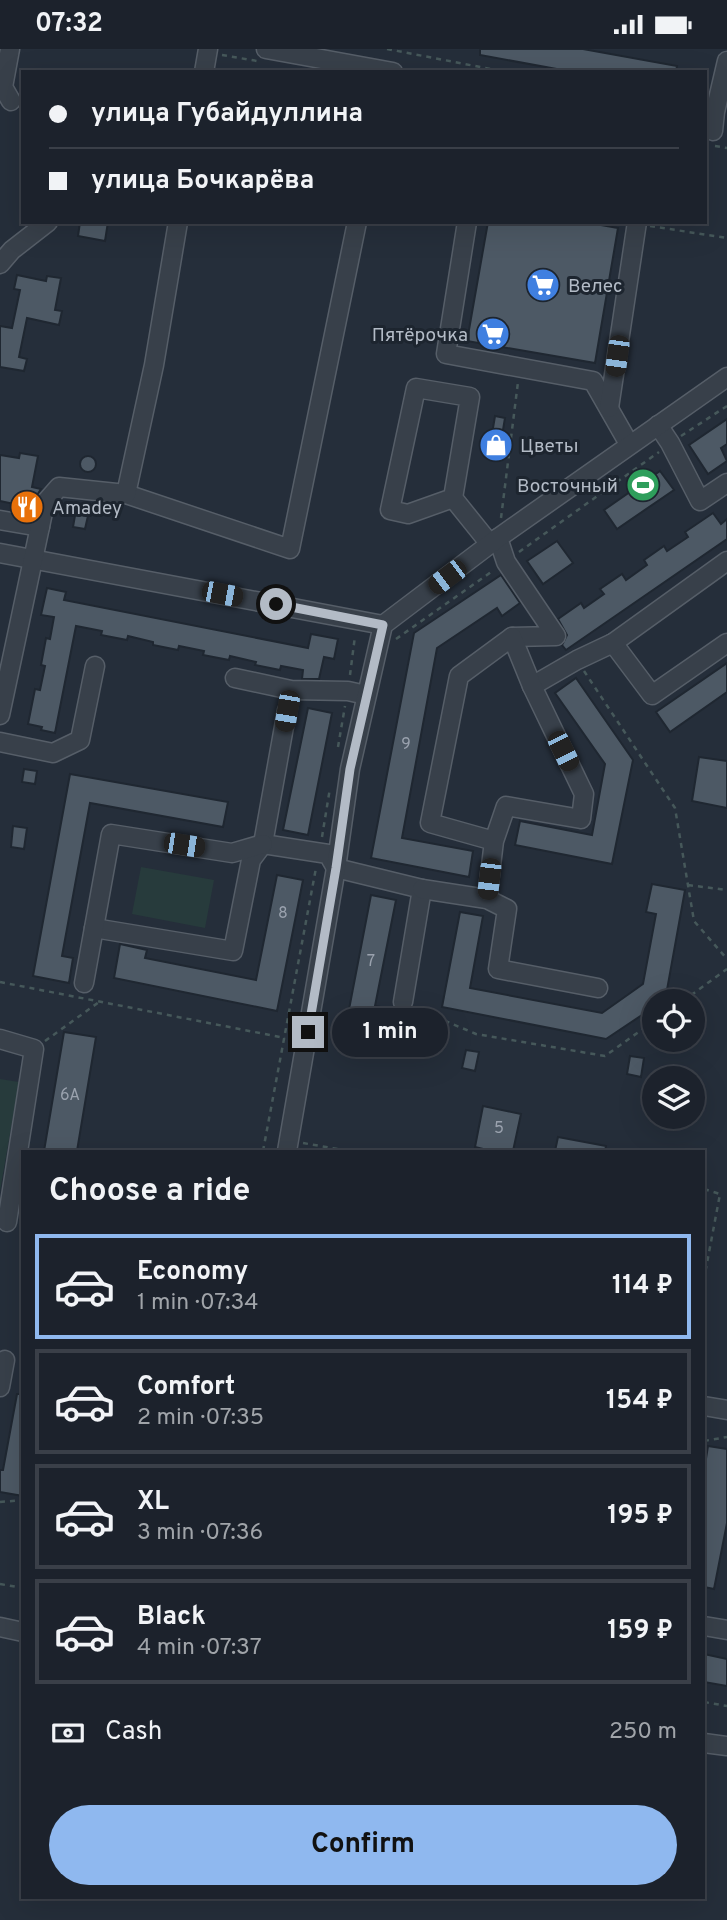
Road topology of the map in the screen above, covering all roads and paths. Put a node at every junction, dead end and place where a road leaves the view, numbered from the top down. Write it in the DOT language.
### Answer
graph roads {
  1 [pos="10,49"];
  2 [pos="230,49"];
  3 [pos="387,49"];
  4 [pos="207,51"];
  5 [pos="326,54"];
  6 [pos="229,56"];
  7 [pos="266,56"];
  8 [pos="727,61"];
  9 [pos="204,70"];
  10 [pos="385,70"];
  11 [pos="496,70"];
  12 [pos="11,102"];
  13 [pos="715,131"];
  14 [pos="45,224"];
  15 [pos="178,224"];
  16 [pos="357,224"];
  17 [pos="467,224"];
  18 [pos="633,224"];
  19 [pos="639,224"];
  20 [pos="727,238"];
  21 [pos="0,264"];
  22 [pos="520,367"];
  23 [pos="727,377"];
  24 [pos="727,406"];
  25 [pos="609,408"];
  26 [pos="658,425"];
  27 [pos="670,443"];
  28 [pos="629,444"];
  29 [pos="727,483"];
  30 [pos="125,495"];
  31 [pos="453,498"];
  32 [pos="0,520"];
  33 [pos="40,527"];
  34 [pos="494,541"];
  35 [pos="0,553"];
  36 [pos="34,559"];
  37 [pos="727,561"];
  38 [pos="506,562"];
  39 [pos="383,625"];
  40 [pos="403,634"];
  41 [pos="512,637"];
  42 [pos="613,643"];
  43 [pos="727,643"];
  44 [pos="353,656"];
  45 [pos="577,660"];
  46 [pos="95,666"];
  47 [pos="235,678"];
  48 [pos="531,686"];
  49 [pos="348,691"];
  50 [pos="366,695"];
  51 [pos="287,711"];
  52 [pos="0,716"];
  53 [pos="0,742"];
  54 [pos="336,758"];
  55 [pos="331,785"];
  56 [pos="494,841"];
  57 [pos="263,844"];
  58 [pos="319,852"];
  59 [pos="336,868"];
  60 [pos="688,885"];
  61 [pos="422,889"];
  62 [pos="727,890"];
  63 [pos="487,899"];
  64 [pos="94,928"];
  65 [pos="727,959"];
  66 [pos="727,969"];
  67 [pos="0,982"];
  68 [pos="84,983"];
  69 [pos="598,988"];
  70 [pos="700,989"];
  71 [pos="99,1002"];
  72 [pos="402,1002"];
  73 [pos="642,1030"];
  74 [pos="285,1038"];
  75 [pos="0,1039"];
  76 [pos="34,1049"];
  77 [pos="288,1146"];
  78 [pos="263,1150"];
  79 [pos="337,1150"];
  80 [pos="705,1189"];
  81 [pos="10,1223"];
  82 [pos="705,1274"];
  83 [pos="9,1361"];
  84 [pos="0,1387"];
  85 [pos="705,1406"];
  86 [pos="727,1410"];
  87 [pos="727,1437"];
  88 [pos="705,1441"];
  89 [pos="21,1500"];
  90 [pos="0,1502"];
  91 [pos="0,1584"];
  92 [pos="21,1588"];
  93 [pos="705,1626"];
  94 [pos="0,1627"];
  95 [pos="727,1630"];
  96 [pos="21,1632"];
  97 [pos="705,1702"];
  98 [pos="727,1706"];
  99 [pos="705,1743"];
  100 [pos="727,1746"];
  1 -- 12 [label="street"];
  2 -- 6 [label="path"];
  3 -- 11 [label="path"];
  4 -- 6 [label="path"];
  4 -- 9 [label="street"];
  5 -- 7 [label="street"];
  5 -- 10 [label="street"];
  6 -- 7 [label="path"];
  8 -- 13 [label="street"];
  14 -- 21 [label="street"];
  15 -- 30 [label="street"];
  16 -- 30 [label="street"];
  17 -- 22 [label="street"];
  18 -- 25 [label="street"];
  19 -- 20 [label="path"];
  22 -- 25 [label="street"];
  22 -- 34 [label="path"];
  23 -- 26 [label="street"];
  24 -- 27 [label="path"];
  25 -- 28 [label="street"];
  26 -- 27 [label="street"];
  26 -- 28 [label="street"];
  27 -- 29 [label="street"];
  27 -- 38 [label="path"];
  28 -- 34 [label="street"];
  30 -- 33 [label="street"];
  31 -- 31 [label="street"];
  31 -- 34 [label="street"];
  32 -- 33 [label="street"];
  33 -- 36 [label="street"];
  34 -- 38 [label="street"];
  34 -- 39 [label="street"];
  35 -- 36 [label="street"];
  36 -- 39 [label="street"];
  36 -- 52 [label="street"];
  37 -- 42 [label="street"];
  38 -- 40 [label="path"];
  38 -- 41 [label="street"];
  39 -- 50 [label="street"];
  41 -- 48 [label="street"];
  41 -- 56 [label="street"];
  42 -- 43 [label="street"];
  42 -- 45 [label="street"];
  44 -- 49 [label="path"];
  45 -- 48 [label="street"];
  45 -- 60 [label="path"];
  46 -- 53 [label="street"];
  47 -- 49 [label="street"];
  48 -- 56 [label="street"];
  49 -- 50 [label="street"];
  49 -- 54 [label="path"];
  50 -- 59 [label="street"];
  51 -- 57 [label="street"];
  55 -- 58 [label="path"];
  56 -- 63 [label="street"];
  57 -- 58 [label="street"];
  57 -- 64 [label="street"];
  57 -- 64 [label="street"];
  58 -- 59 [label="street"];
  58 -- 74 [label="path"];
  59 -- 61 [label="street"];
  59 -- 77 [label="street"];
  60 -- 62 [label="path"];
  60 -- 65 [label="path"];
  61 -- 63 [label="street"];
  61 -- 72 [label="street"];
  63 -- 69 [label="street"];
  64 -- 68 [label="street"];
  66 -- 70 [label="path"];
  67 -- 71 [label="path"];
  71 -- 74 [label="path"];
  71 -- 76 [label="path"];
  72 -- 73 [label="path"];
  74 -- 78 [label="path"];
  75 -- 76 [label="street"];
  76 -- 81 [label="street"];
  77 -- 79 [label="path"];
  80 -- 82 [label="path"];
  83 -- 84 [label="street"];
  85 -- 86 [label="street"];
  87 -- 88 [label="path"];
  89 -- 90 [label="path"];
  91 -- 92 [label="path"];
  93 -- 95 [label="street"];
  94 -- 96 [label="street"];
  97 -- 98 [label="path"];
  99 -- 100 [label="street"];
}
